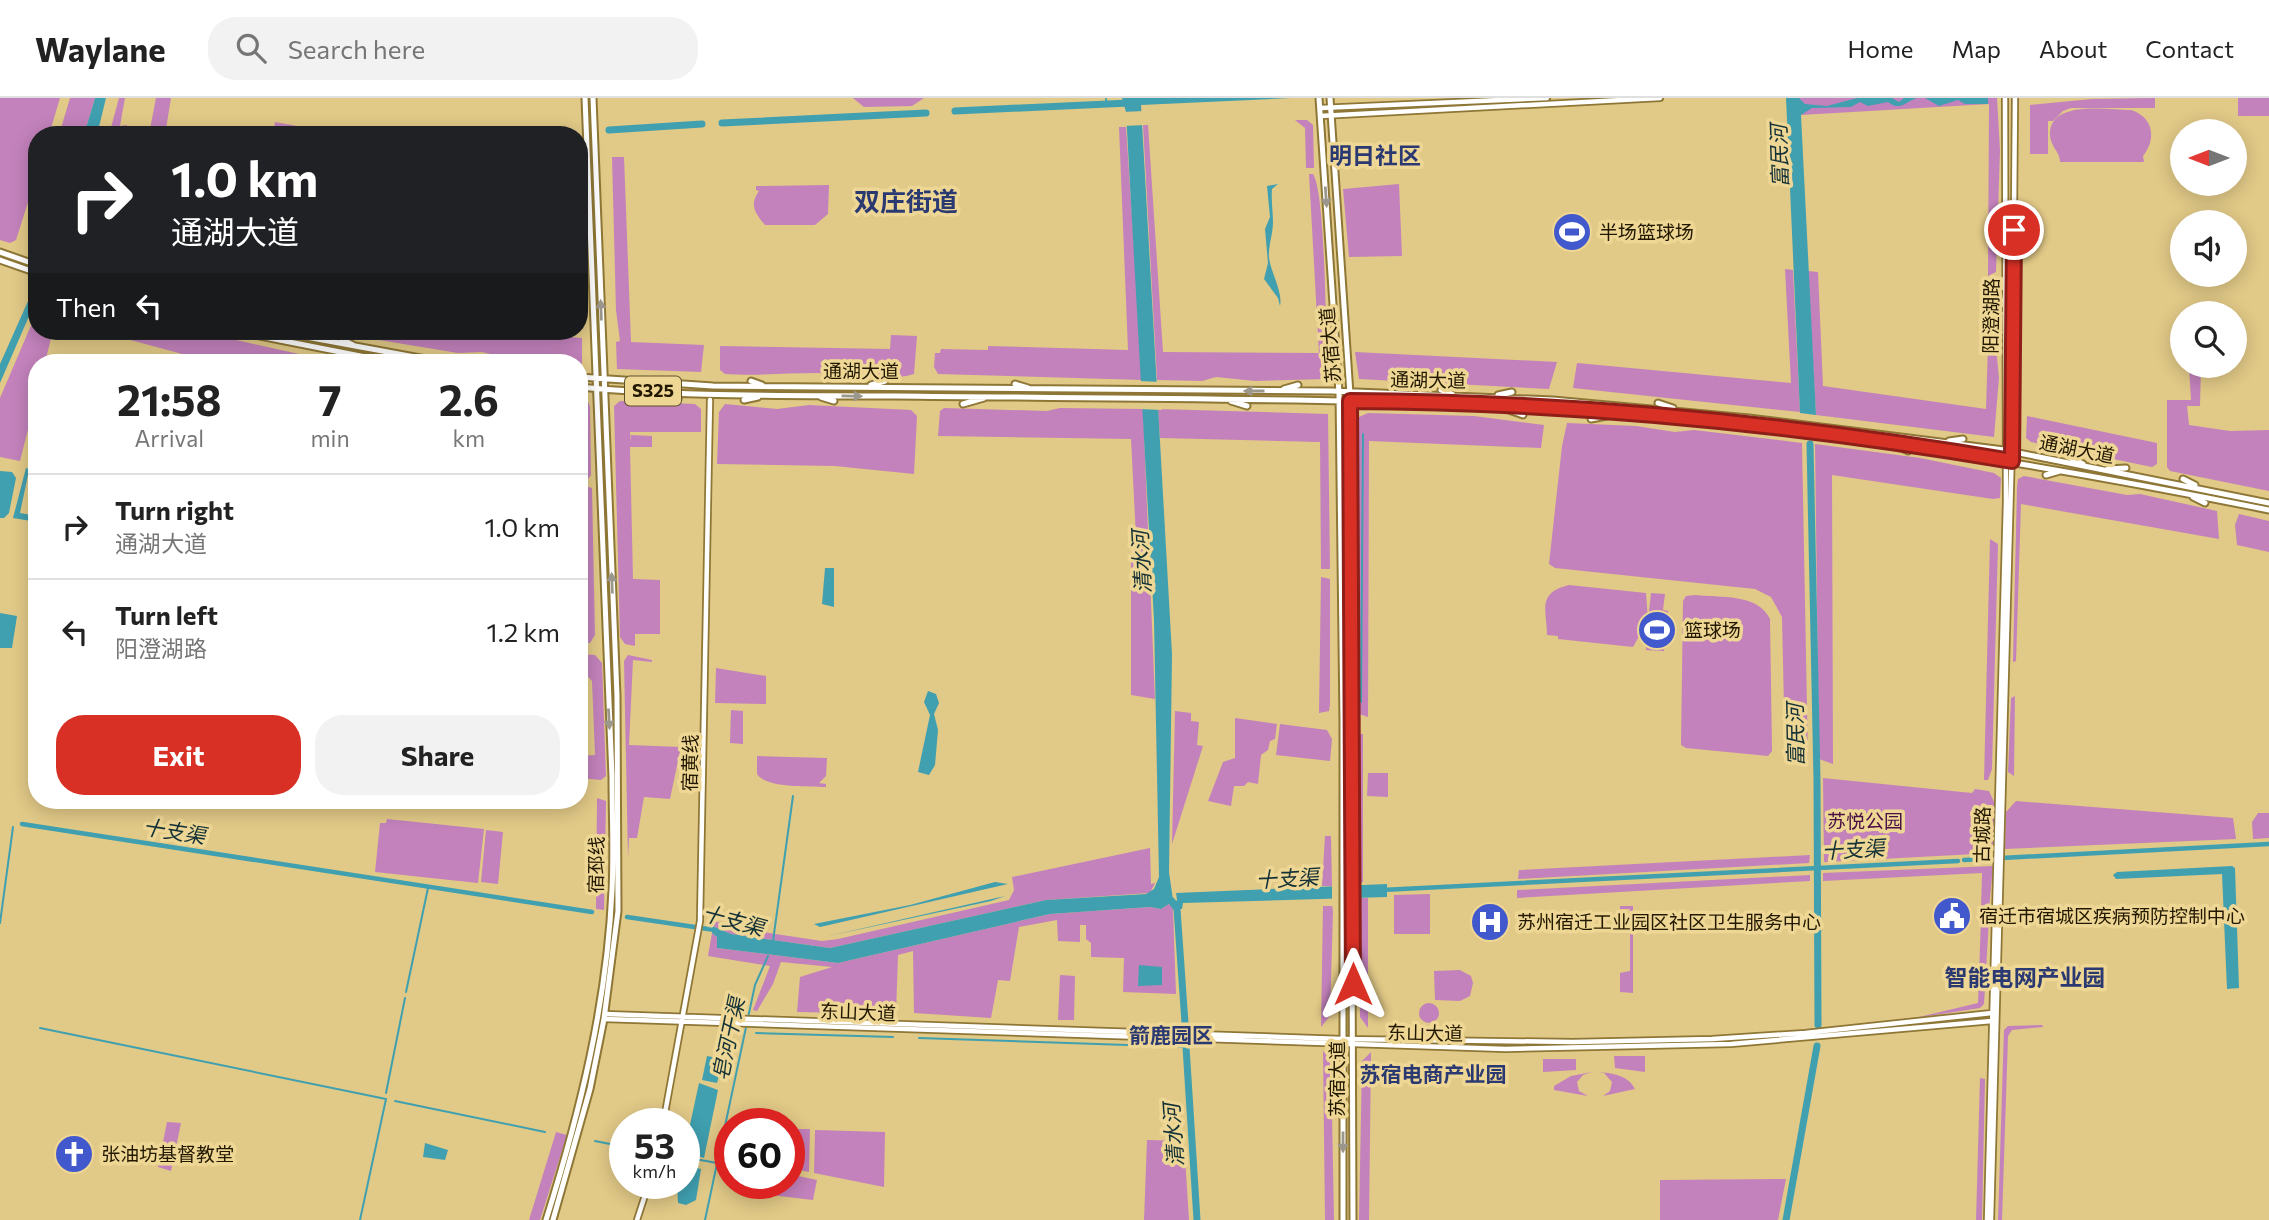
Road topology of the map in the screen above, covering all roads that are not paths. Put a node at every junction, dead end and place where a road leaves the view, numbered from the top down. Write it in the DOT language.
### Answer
graph roads {
  1 [pos="585,98"];
  2 [pos="593,98"];
  3 [pos="1547,98"];
  4 [pos="1660,98"];
  5 [pos="2006,98"];
  6 [pos="2015,98"];
  7 [pos="1330,103"];
  8 [pos="1319,104"];
  9 [pos="1320,116"];
  10 [pos="1331,116"];
  11 [pos="586,126"];
  12 [pos="588,174"];
  13 [pos="0,252"];
  14 [pos="0,260"];
  15 [pos="28,266"];
  16 [pos="28,268"];
  17 [pos="280,340"];
  18 [pos="318,340"];
  19 [pos="343,340"];
  20 [pos="358,348"];
  21 [pos="350,354"];
  22 [pos="394,354"];
  23 [pos="588,378"];
  24 [pos="596,378"];
  25 [pos="604,379"];
  26 [pos="751,381"];
  27 [pos="885,381"];
  28 [pos="1015,384"];
  29 [pos="1298,385"];
  30 [pos="765,387"];
  31 [pos="866,387"];
  32 [pos="588,388"];
  33 [pos="596,389"];
  34 [pos="605,389"];
  35 [pos="1034,390"];
  36 [pos="1441,390"];
  37 [pos="652,391"];
  38 [pos="1278,391"];
  39 [pos="1512,392"];
  40 [pos="1339,393"];
  41 [pos="766,394"];
  42 [pos="815,395"];
  43 [pos="1185,395"];
  44 [pos="710,396"];
  45 [pos="989,397"];
  46 [pos="1350,397"];
  47 [pos="1458,397"];
  48 [pos="1490,397"];
  49 [pos="678,399"];
  50 [pos="1224,399"];
  51 [pos="744,400"];
  52 [pos="834,401"];
  53 [pos="1339,401"];
  54 [pos="1658,403"];
  55 [pos="963,404"];
  56 [pos="1247,406"];
  57 [pos="1500,406"];
  58 [pos="1686,412"];
  59 [pos="1618,414"];
  60 [pos="1522,415"];
  61 [pos="1591,419"];
  62 [pos="1963,439"];
  63 [pos="1944,442"];
  64 [pos="1890,443"];
  65 [pos="2004,450"];
  66 [pos="1908,451"];
  67 [pos="2012,452"];
  68 [pos="2065,455"];
  69 [pos="2003,459"];
  70 [pos="2012,461"];
  71 [pos="2089,467"];
  72 [pos="2126,468"];
  73 [pos="2098,469"];
  74 [pos="2064,470"];
  75 [pos="2046,475"];
  76 [pos="2183,479"];
  77 [pos="2204,489"];
  78 [pos="2187,494"];
  79 [pos="2205,503"];
  80 [pos="2269,503"];
  81 [pos="2269,510"];
  82 [pos="1998,859"];
  83 [pos="1992,1013"];
  84 [pos="605,1016"];
  85 [pos="683,1019"];
  86 [pos="1992,1021"];
  87 [pos="1342,1042"];
  88 [pos="1353,1042"];
  89 [pos="666,1108"];
  90 [pos="644,1199"];
  91 [pos="546,1220"];
  92 [pos="553,1220"];
  93 [pos="637,1220"];
  94 [pos="1343,1220"];
  95 [pos="1353,1220"];
  96 [pos="1989,1220"];
  1 -- 11 [label="main road, 宿邳线"];
  25 -- 2 [label="main road, 宿邳线, one-way"];
  3 -- 7 [label="main road"];
  4 -- 10 [label="main road"];
  5 -- 65 [label="main road, 阳澄湖路"];
  6 -- 67 [label="main road, 阳澄湖路"];
  7 -- 8 [label="main road"];
  7 -- 10 [label="main road, 苏宿大道"];
  8 -- 9 [label="main road, 苏宿大道"];
  9 -- 10 [label="main road"];
  9 -- 40 [label="main road, 苏宿大道, one-way"];
  10 -- 46 [label="main road, 苏宿大道"];
  12 -- 24 [label="main road, 宿邳线"];
  13 -- 15 [label="main road"];
  14 -- 16 [label="main road"];
  17 -- 21 [label="main road"];
  18 -- 20 [label="main road"];
  19 -- 20 [label="main road"];
  20 -- 22 [label="main road"];
  23 -- 24 [label="main road, 通湖大道"];
  24 -- 25 [label="main road, 通湖大道"];
  24 -- 33 [label="main road, 宿邳线"];
  25 -- 30 [label="main road, 通湖大道"];
  25 -- 34 [label="main road, 宿邳线"];
  26 -- 30 [label="main road"];
  27 -- 31 [label="main road"];
  28 -- 35 [label="main road"];
  29 -- 38 [label="main road"];
  30 -- 31 [label="main road, 通湖大道"];
  31 -- 35 [label="main road, 通湖大道"];
  32 -- 33 [label="main road, 通湖大道"];
  33 -- 34 [label="main road, 通湖大道 / S325"];
  33 -- 91 [label="main road, 宿邳线, one-way"];
  34 -- 37 [label="main road, 通湖大道 / S325"];
  84 -- 34 [label="main road, 宿邳线, one-way"];
  35 -- 43 [label="main road, 通湖大道"];
  36 -- 47 [label="main road"];
  37 -- 44 [label="main road, 通湖大道 / S325"];
  37 -- 49 [label="main road"];
  38 -- 40 [label="main road, 通湖大道"];
  38 -- 43 [label="main road, 通湖大道, one-way"];
  39 -- 48 [label="main road"];
  40 -- 46 [label="main road, 通湖大道"];
  40 -- 53 [label="main road, 苏宿大道"];
  41 -- 42 [label="main road, 通湖大道"];
  41 -- 44 [label="main road, 通湖大道"];
  41 -- 51 [label="main road"];
  42 -- 45 [label="main road, 通湖大道, one-way"];
  42 -- 52 [label="main road"];
  43 -- 45 [label="main road, 通湖大道"];
  43 -- 50 [label="main road, 通湖大道"];
  44 -- 85 [label="main road, 宿黄线"];
  45 -- 55 [label="main road"];
  46 -- 47 [label="main road, 通湖大道"];
  46 -- 53 [label="main road, 通湖大道"];
  46 -- 57 [label="main road, 通湖大道"];
  46 -- 88 [label="main road, 苏宿大道"];
  47 -- 48 [label="main road, 通湖大道"];
  48 -- 58 [label="main road, 通湖大道"];
  50 -- 53 [label="main road, 通湖大道"];
  50 -- 56 [label="main road"];
  53 -- 87 [label="main road, 苏宿大道"];
  54 -- 58 [label="main road"];
  57 -- 59 [label="main road, 通湖大道"];
  57 -- 60 [label="main road"];
  58 -- 63 [label="main road, 通湖大道"];
  59 -- 61 [label="main road"];
  59 -- 64 [label="main road, 通湖大道"];
  62 -- 63 [label="main road"];
  63 -- 65 [label="main road, 通湖大道"];
  64 -- 66 [label="main road"];
  64 -- 69 [label="main road, 通湖大道"];
  65 -- 67 [label="main road, 通湖大道"];
  65 -- 69 [label="main road, 古城路"];
  67 -- 70 [label="main road, 古城路"];
  67 -- 71 [label="main road, 通湖大道"];
  68 -- 71 [label="main road"];
  69 -- 70 [label="main road, 通湖大道"];
  69 -- 82 [label="main road, 古城路"];
  70 -- 74 [label="main road, 通湖大道"];
  70 -- 82 [label="main road, 古城路"];
  71 -- 73 [label="main road, 通湖大道"];
  72 -- 73 [label="main road"];
  73 -- 77 [label="main road, 通湖大道"];
  74 -- 75 [label="main road"];
  74 -- 78 [label="main road, 通湖大道"];
  76 -- 77 [label="main road"];
  77 -- 80 [label="main road, 通湖大道"];
  78 -- 79 [label="main road"];
  78 -- 81 [label="main road, 通湖大道"];
  82 -- 83 [label="main road, 古城路"];
  82 -- 96 [label="main road, 古城路"];
  83 -- 86 [label="main road, 古城路"];
  83 -- 88 [label="main road, 东山大道"];
  84 -- 85 [label="main road, 东山大道"];
  84 -- 92 [label="main road, 宿邳线"];
  85 -- 87 [label="main road, 东山大道"];
  85 -- 89 [label="main road, 宿黄线"];
  86 -- 88 [label="main road, 东山大道"];
  86 -- 96 [label="main road, 古城路"];
  87 -- 88 [label="main road, 东山大道"];
  87 -- 94 [label="main road, 苏宿大道, one-way"];
  88 -- 95 [label="main road, 苏宿大道"];
  90 -- 93 [label="main road"];
}
